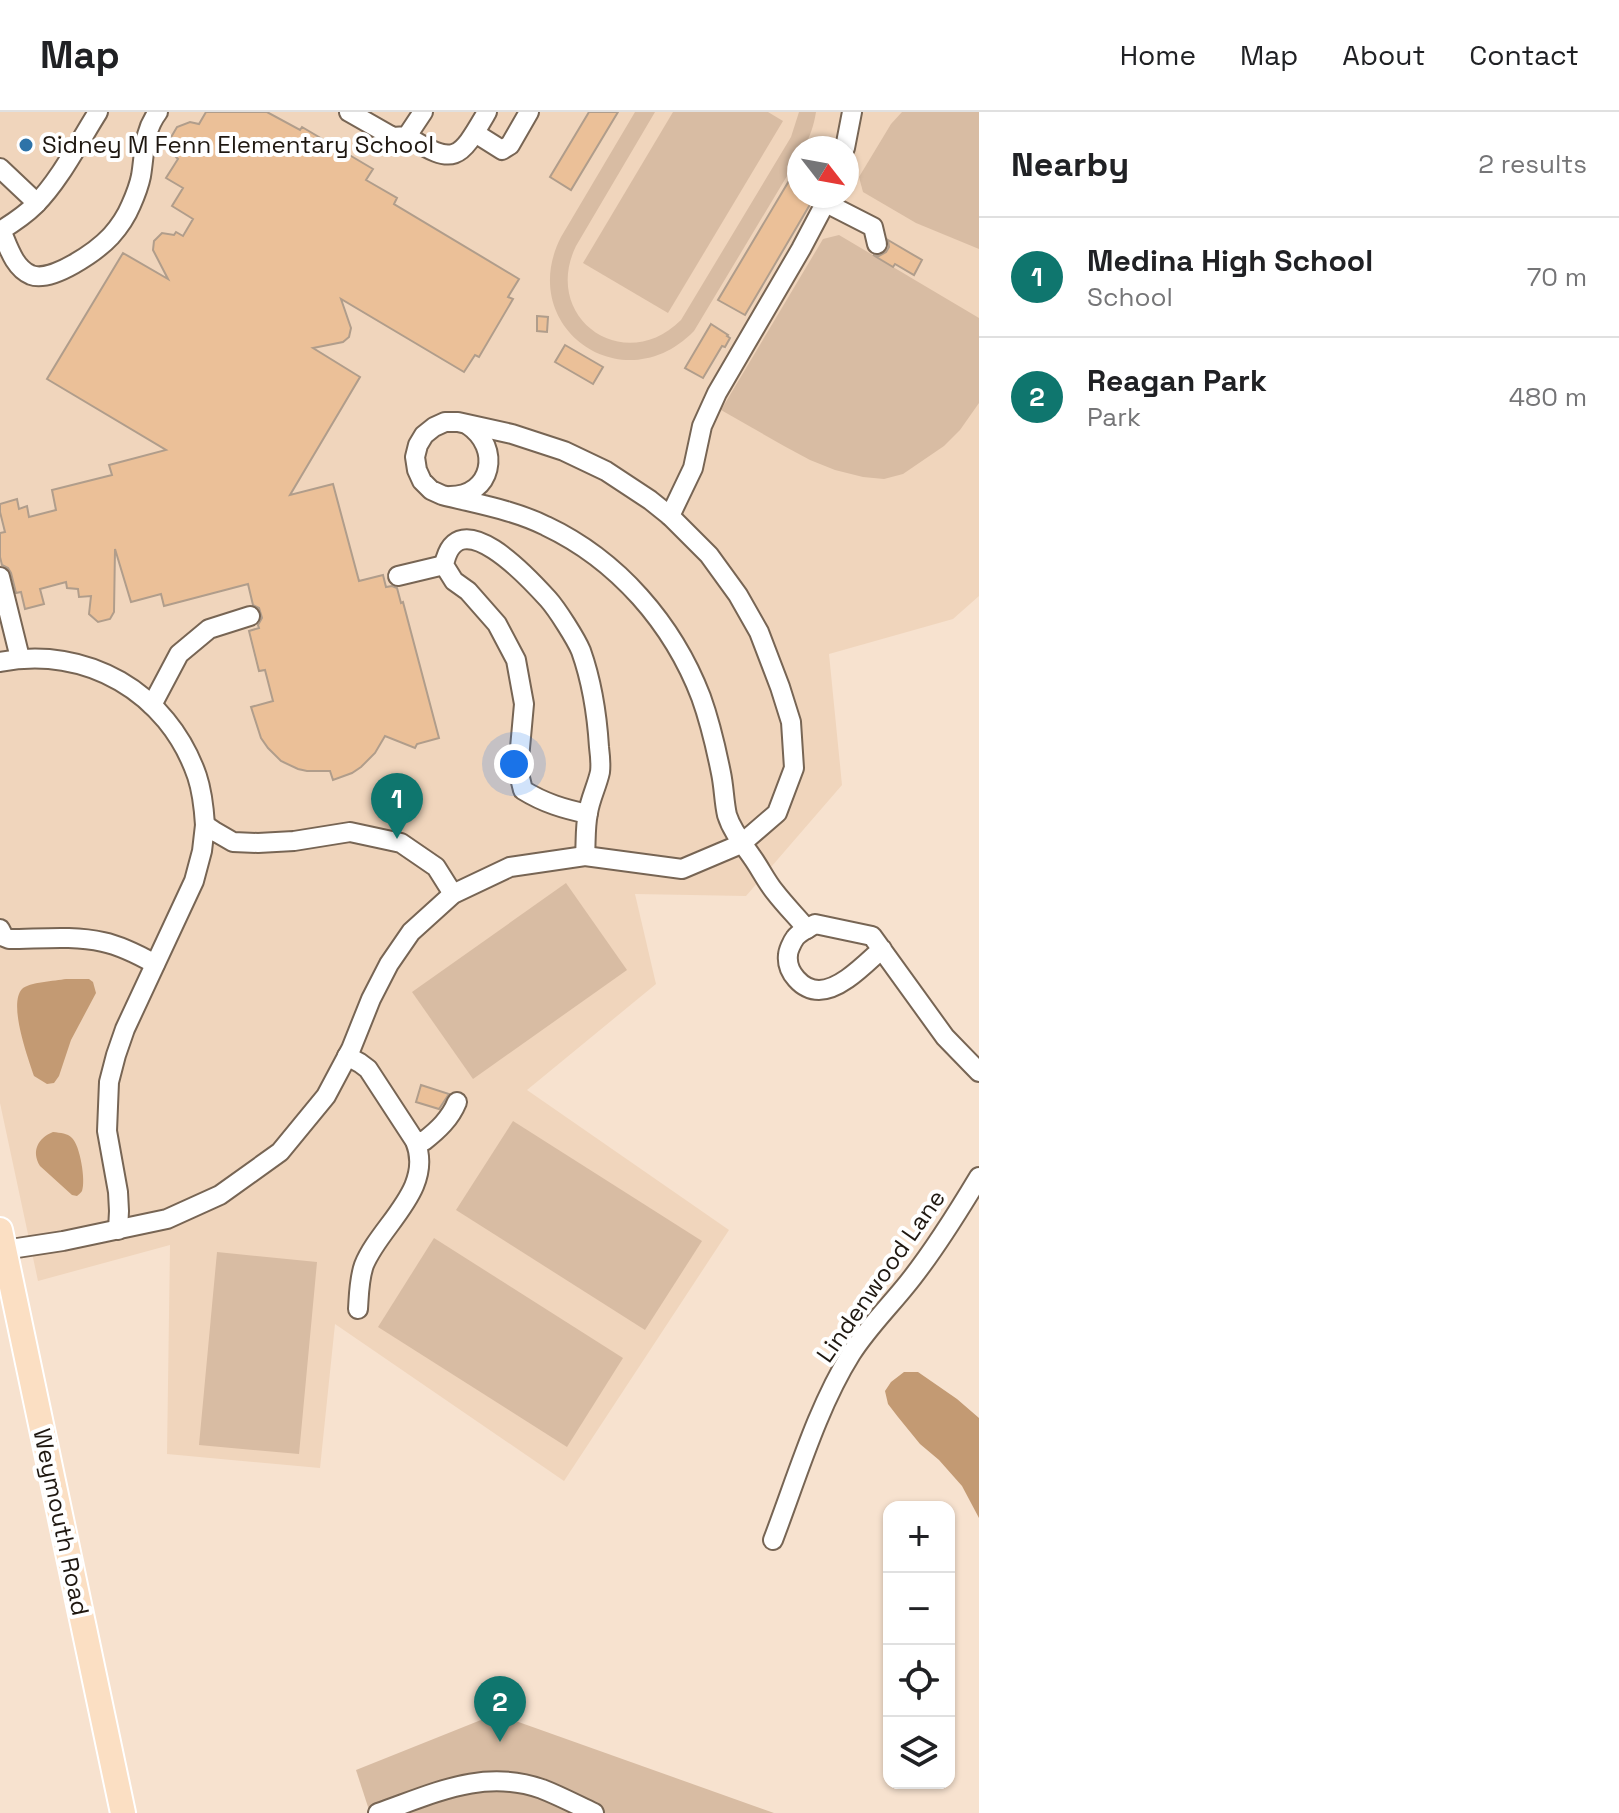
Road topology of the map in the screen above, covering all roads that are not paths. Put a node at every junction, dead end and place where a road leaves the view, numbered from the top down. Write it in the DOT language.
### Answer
graph roads {
  1 [pos="98,112"];
  2 [pos="158,112"];
  3 [pos="349,112"];
  4 [pos="423,112"];
  5 [pos="487,112"];
  6 [pos="529,112"];
  7 [pos="852,112"];
  8 [pos="475,133"];
  9 [pos="407,136"];
  10 [pos="847,136"];
  11 [pos="0,168"];
  12 [pos="37,203"];
  13 [pos="823,208"];
  14 [pos="841,208"];
  15 [pos="0,230"];
  16 [pos="877,244"];
  17 [pos="458,422"];
  18 [pos="442,495"];
  19 [pos="670,516"];
  20 [pos="444,565"];
  21 [pos="398,576"];
  22 [pos="0,577"];
  23 [pos="250,616"];
  24 [pos="20,658"];
  25 [pos="0,662"];
  26 [pos="152,705"];
  27 [pos="588,814"];
  28 [pos="205,825"];
  29 [pos="741,844"];
  30 [pos="585,856"];
  31 [pos="453,894"];
  32 [pos="0,929"];
  33 [pos="807,929"];
  34 [pos="882,949"];
  35 [pos="155,964"];
  36 [pos="347,1056"];
  37 [pos="979,1072"];
  38 [pos="457,1102"];
  39 [pos="415,1141"];
  40 [pos="979,1177"];
  41 [pos="118,1230"];
  42 [pos="2,1240"];
  43 [pos="6,1290"];
  44 [pos="358,1309"];
  45 [pos="773,1540"];
  46 [pos="123,1813"];
  47 [pos="378,1813"];
  48 [pos="594,1813"];
  1 -- 12 [label="street"];
  2 -- 15 [label="street"];
  3 -- 9 [label="street"];
  4 -- 9 [label="street"];
  5 -- 8 [label="street"];
  6 -- 8 [label="street"];
  7 -- 10 [label="street"];
  8 -- 9 [label="street"];
  11 -- 12 [label="street"];
  12 -- 15 [label="street"];
  13 -- 19 [label="street"];
  14 -- 16 [label="street"];
  17 -- 18 [label="street"];
  17 -- 18 [label="street"];
  17 -- 19 [label="street"];
  18 -- 29 [label="street"];
  19 -- 29 [label="street"];
  20 -- 21 [label="street"];
  20 -- 27 [label="street"];
  20 -- 27 [label="street"];
  22 -- 24 [label="street"];
  23 -- 26 [label="street"];
  24 -- 25 [label="street"];
  24 -- 26 [label="street"];
  26 -- 28 [label="street"];
  27 -- 30 [label="street"];
  28 -- 31 [label="street"];
  28 -- 35 [label="street"];
  29 -- 30 [label="street"];
  29 -- 33 [label="street"];
  30 -- 31 [label="street"];
  31 -- 36 [label="street"];
  32 -- 35 [label="street"];
  33 -- 34 [label="street"];
  33 -- 34 [label="street"];
  34 -- 37 [label="street"];
  35 -- 41 [label="street"];
  36 -- 39 [label="street"];
  36 -- 41 [label="street"];
  38 -- 39 [label="street"];
  39 -- 44 [label="street"];
  40 -- 45 [label="street, Lindenwood Lane"];
  41 -- 42 [label="street"];
  42 -- 43 [label="main road, Weymouth Road"];
  43 -- 46 [label="main road, Weymouth Road"];
  47 -- 48 [label="street"];
}
